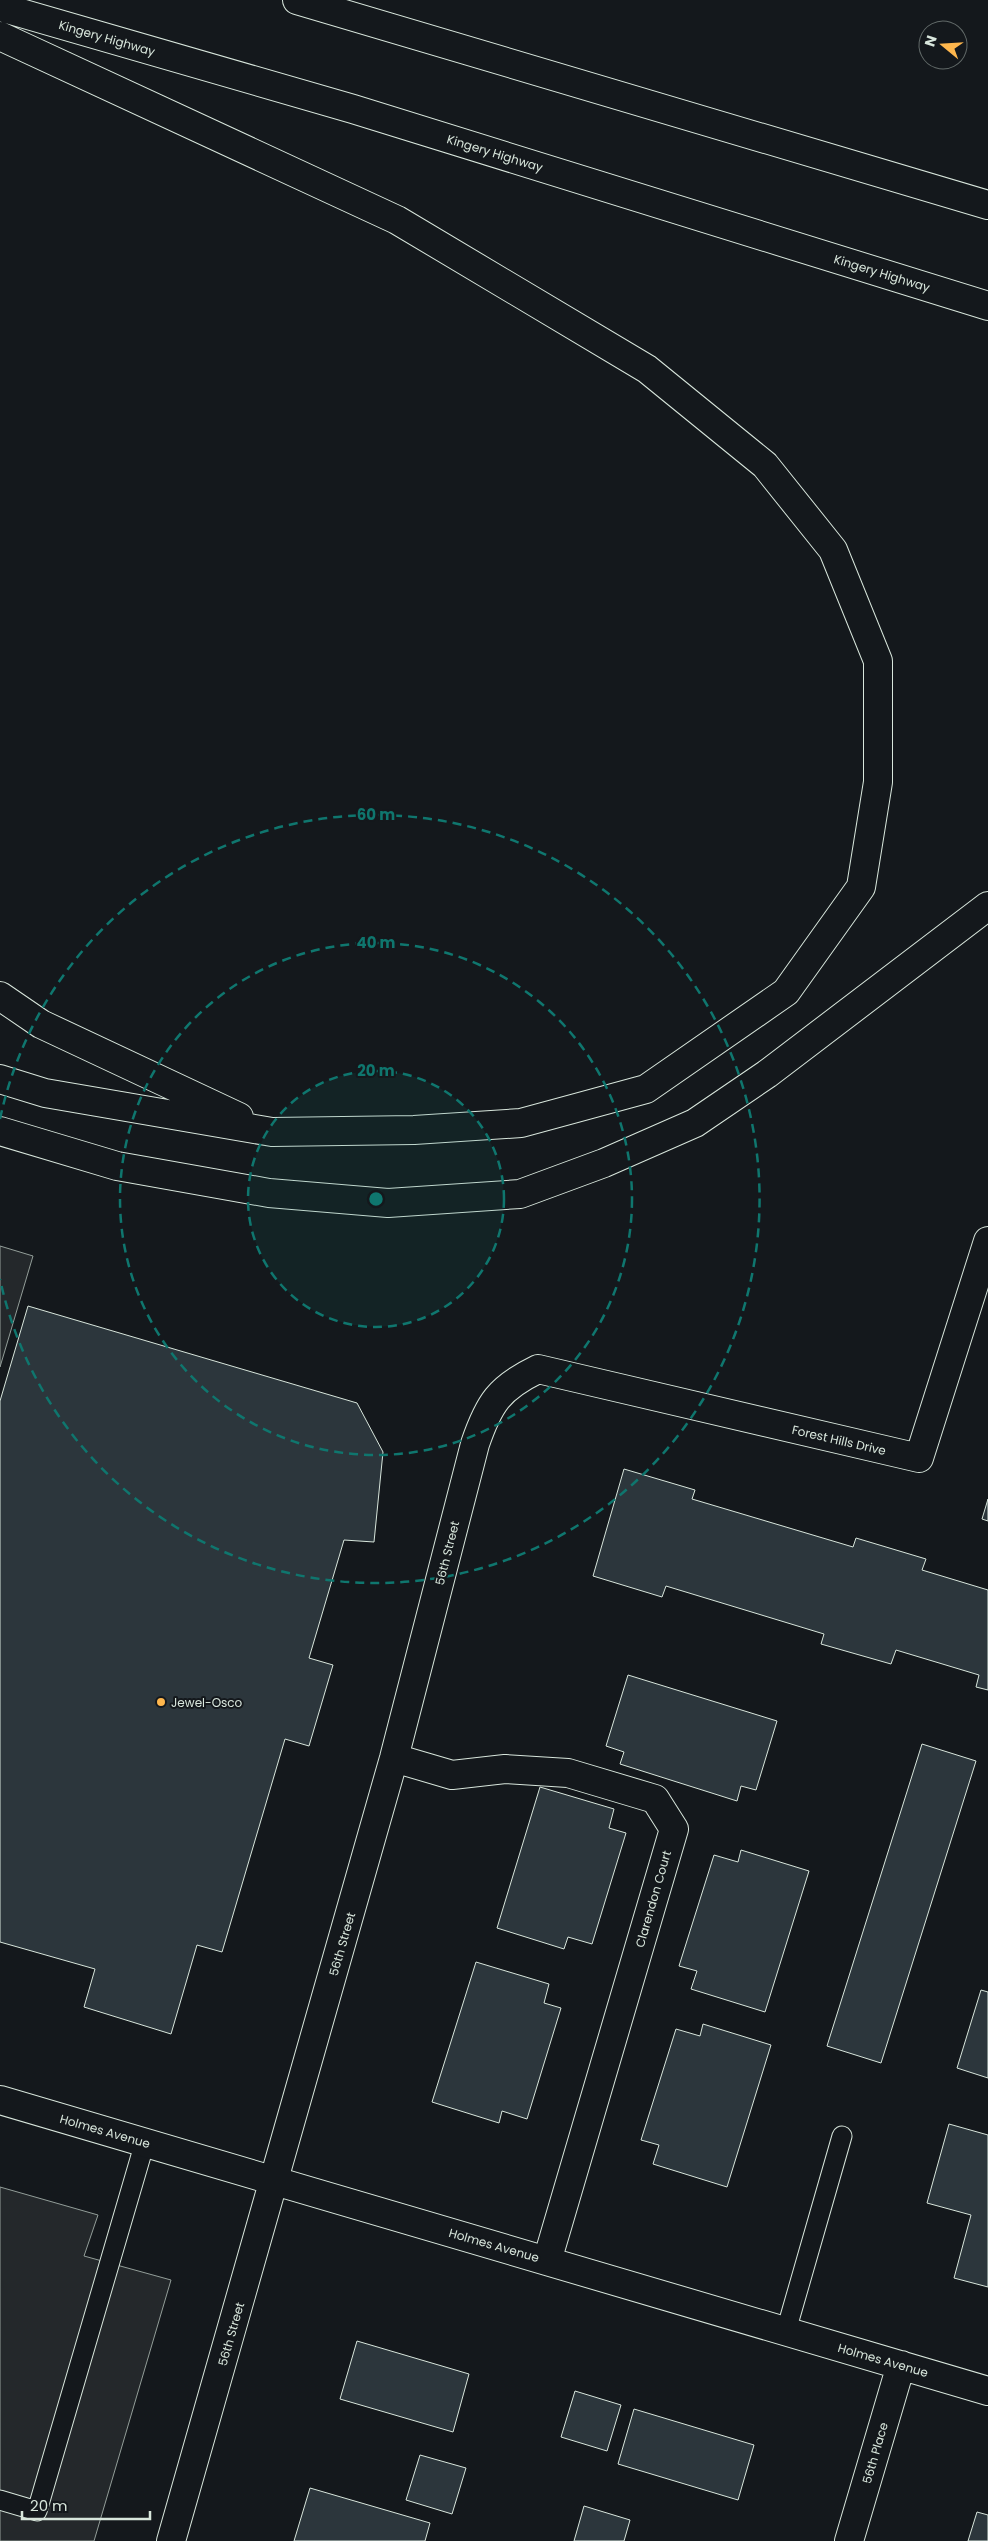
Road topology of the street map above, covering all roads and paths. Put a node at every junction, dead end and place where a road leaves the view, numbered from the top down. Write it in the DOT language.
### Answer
graph roads {
  1 [pos="297,0"];
  2 [pos="0,7"];
  3 [pos="0,36"];
  4 [pos="988,205"];
  5 [pos="988,306"];
  6 [pos="988,906"];
  7 [pos="0,996"];
  8 [pos="0,1079"];
  9 [pos="0,1131"];
  10 [pos="272,1132"];
  11 [pos="988,1241"];
  12 [pos="538,1369"];
  13 [pos="394,1758"];
  14 [pos="0,2100"];
  15 [pos="842,2136"];
  16 [pos="145,2142"];
  17 [pos="275,2182"];
  18 [pos="547,2261"];
  19 [pos="786,2331"];
  20 [pos="901,2365"];
  21 [pos="988,2391"];
  22 [pos="0,2500"];
  23 [pos="172,2541"];
  24 [pos="849,2541"];
  1 -- 4 [label="main road"];
  2 -- 5 [label="main road, Kingery Highway"];
  3 -- 10 [label="main road"];
  6 -- 9 [label="main road"];
  7 -- 10 [label="main road"];
  8 -- 10 [label="main road"];
  11 -- 12 [label="main road, Forest Hills Drive"];
  12 -- 13 [label="main road, 56th Street"];
  13 -- 17 [label="main road, 56th Street"];
  13 -- 18 [label="main road, Clarendon Court"];
  14 -- 16 [label="main road, Holmes Avenue"];
  15 -- 19 [label="lane"];
  16 -- 17 [label="main road, Holmes Avenue"];
  16 -- 22 [label="lane"];
  17 -- 18 [label="main road, Holmes Avenue"];
  17 -- 23 [label="main road, 56th Street"];
  18 -- 19 [label="main road, Holmes Avenue"];
  19 -- 20 [label="main road, Holmes Avenue"];
  20 -- 21 [label="main road, Holmes Avenue"];
  20 -- 24 [label="main road, 56th Place"];
}
